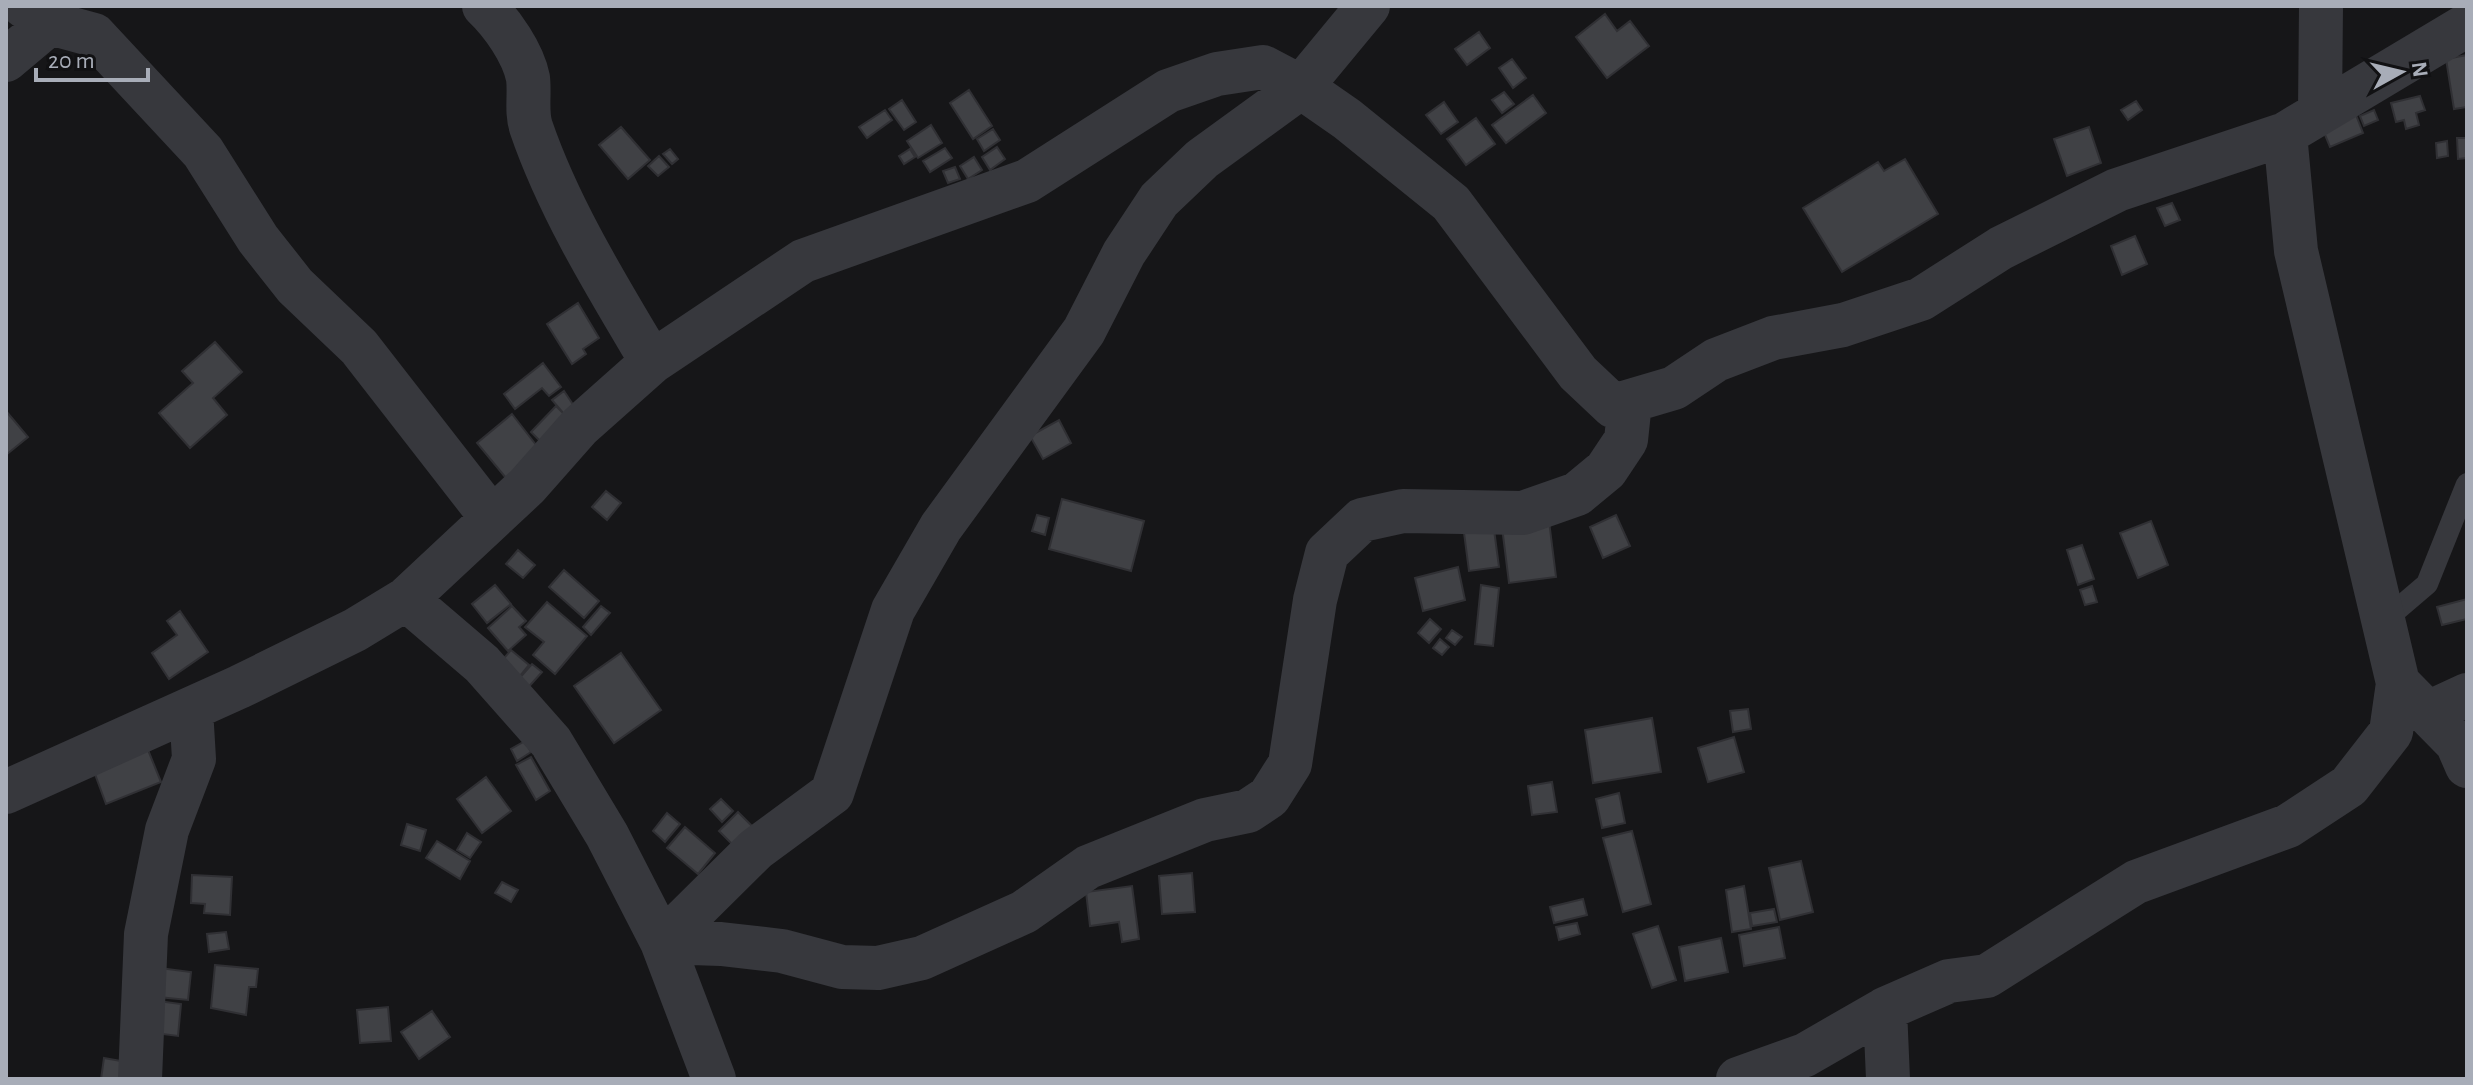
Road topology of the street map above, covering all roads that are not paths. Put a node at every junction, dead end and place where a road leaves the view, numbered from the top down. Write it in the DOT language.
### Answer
graph roads {
  1 [pos="484,6"];
  2 [pos="1368,6"];
  3 [pos="2321,6"];
  4 [pos="37,14"];
  5 [pos="2467,25"];
  6 [pos="6,60"];
  7 [pos="1301,87"];
  8 [pos="2303,122"];
  9 [pos="652,362"];
  10 [pos="1630,402"];
  11 [pos="2467,484"];
  12 [pos="492,518"];
  13 [pos="406,599"];
  14 [pos="2386,619"];
  15 [pos="2467,695"];
  16 [pos="2413,698"];
  17 [pos="191,709"];
  18 [pos="2467,766"];
  19 [pos="6,792"];
  20 [pos="662,942"];
  21 [pos="1885,1009"];
  22 [pos="140,1079"];
  23 [pos="714,1079"];
  24 [pos="1738,1079"];
  25 [pos="1888,1079"];
  1 -- 9 [label="street"];
  2 -- 7 [label="street"];
  3 -- 8 [label="street"];
  4 -- 6 [label="street"];
  4 -- 12 [label="street"];
  5 -- 8 [label="street"];
  7 -- 9 [label="street"];
  7 -- 10 [label="street"];
  7 -- 20 [label="street"];
  8 -- 10 [label="street"];
  8 -- 14 [label="street"];
  9 -- 12 [label="street"];
  10 -- 20 [label="street"];
  11 -- 14 [label="lane"];
  12 -- 13 [label="street"];
  13 -- 17 [label="street"];
  13 -- 20 [label="street"];
  14 -- 16 [label="street"];
  15 -- 16 [label="street"];
  16 -- 18 [label="street"];
  16 -- 21 [label="street"];
  17 -- 19 [label="street"];
  17 -- 22 [label="street"];
  20 -- 23 [label="street"];
  21 -- 24 [label="street"];
  21 -- 25 [label="street"];
}
